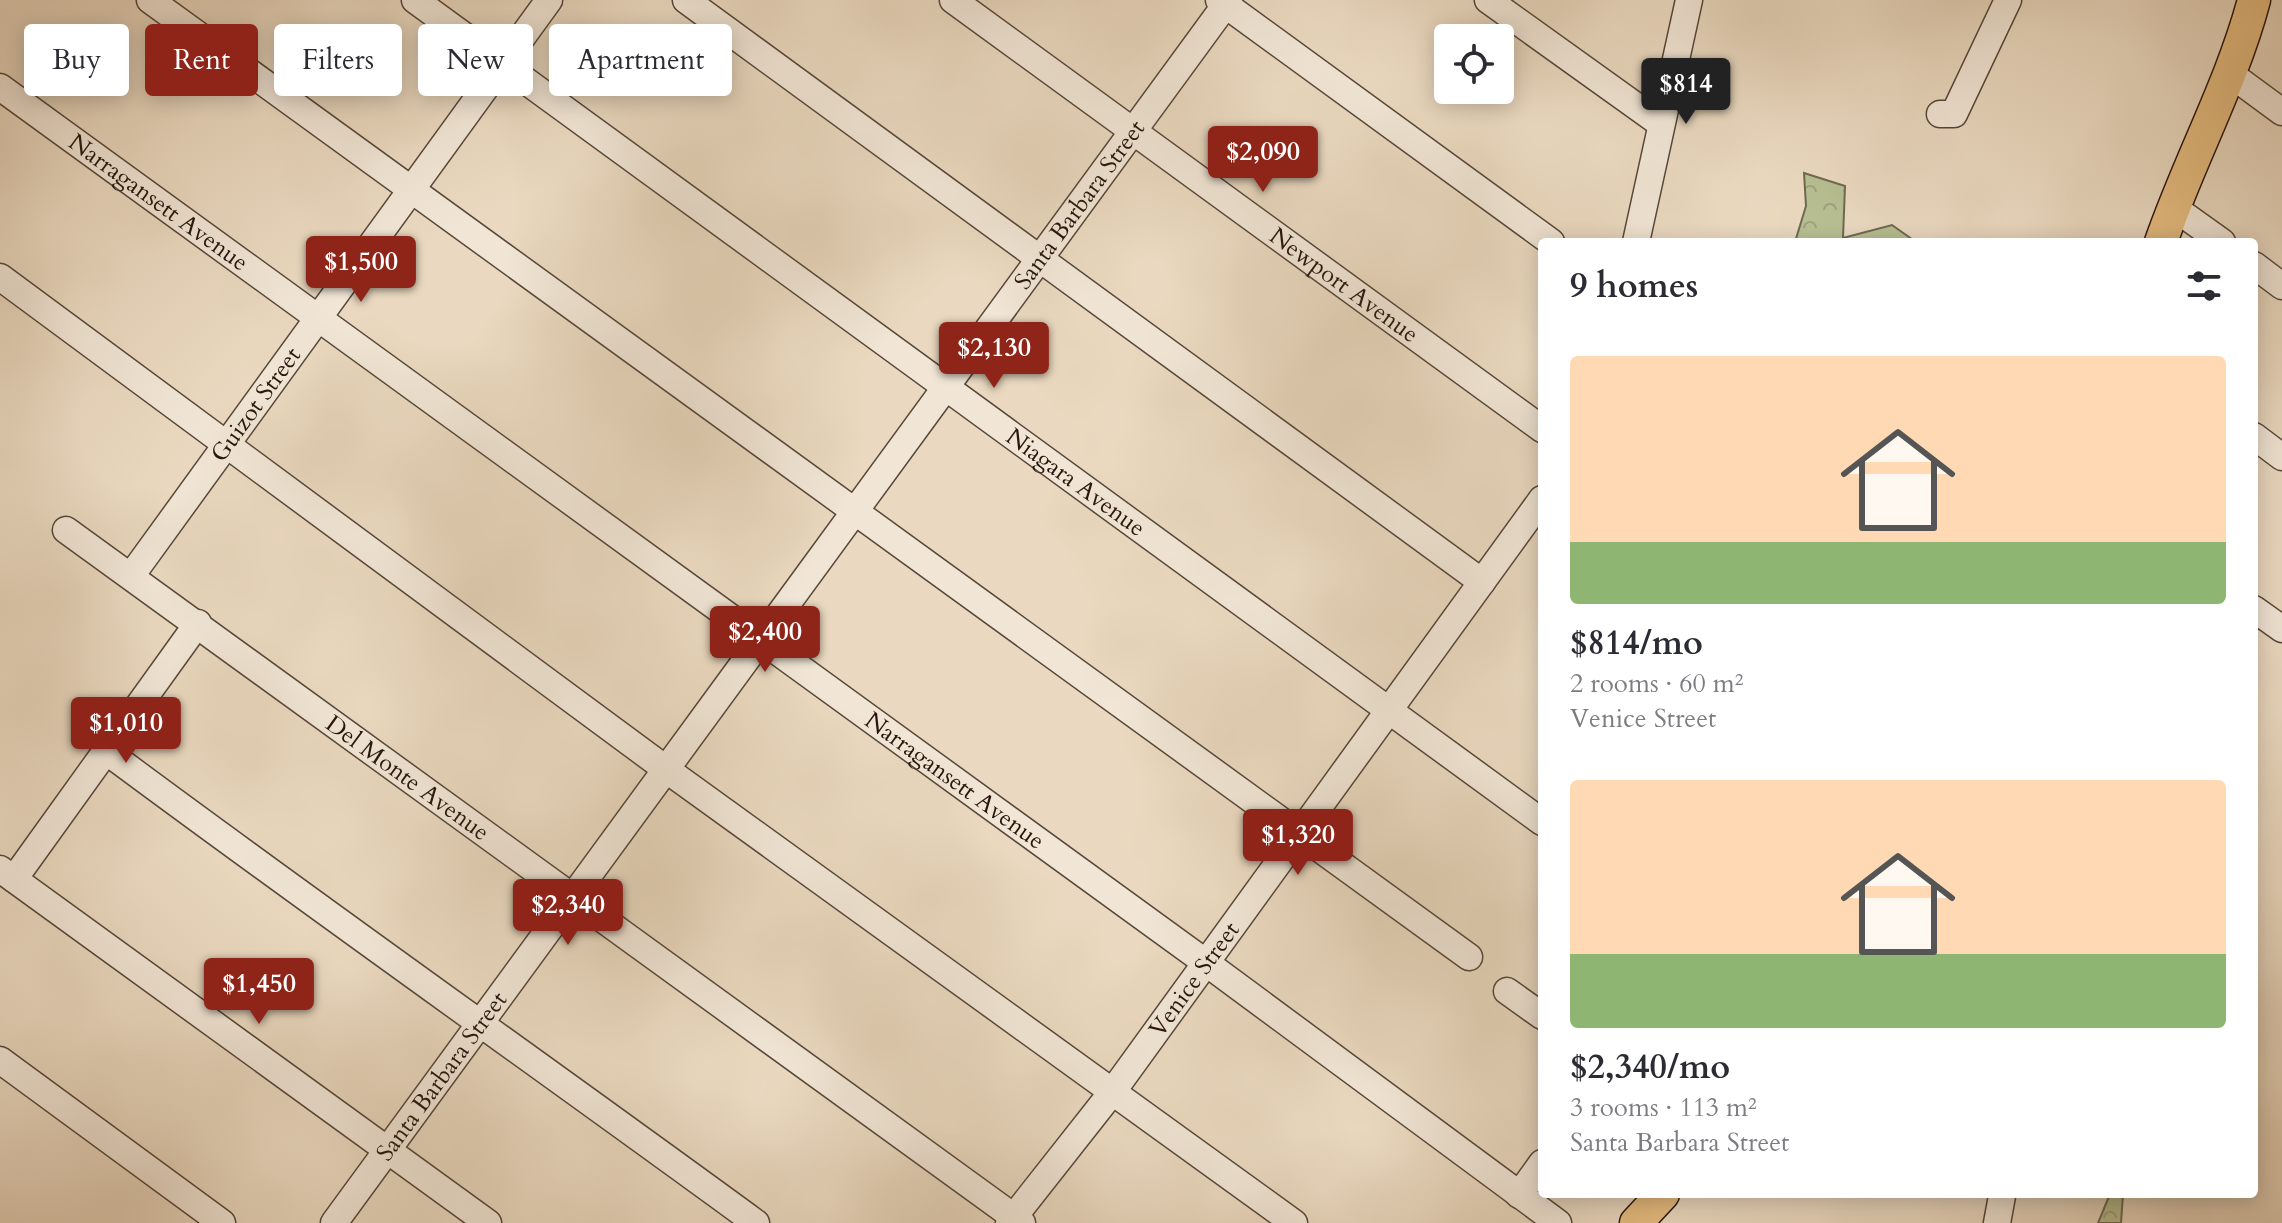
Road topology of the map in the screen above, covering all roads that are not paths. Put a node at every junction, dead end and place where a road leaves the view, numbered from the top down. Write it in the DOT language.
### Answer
graph roads {
  1 [pos="150,0"];
  2 [pos="415,0"];
  3 [pos="549,0"];
  4 [pos="686,0"];
  5 [pos="953,0"];
  6 [pos="1488,0"];
  7 [pos="1689,0"];
  8 [pos="2008,0"];
  9 [pos="2254,0"];
  10 [pos="1224,1"];
  11 [pos="447,24"];
  12 [pos="532,24"];
  13 [pos="2229,73"];
  14 [pos="0,87"];
  15 [pos="533,87"];
  16 [pos="481,96"];
  17 [pos="2282,112"];
  18 [pos="1940,114"];
  19 [pos="1661,124"];
  20 [pos="1132,129"];
  21 [pos="414,190"];
  22 [pos="2173,207"];
  23 [pos="1546,238"];
  24 [pos="1637,238"];
  25 [pos="2162,238"];
  26 [pos="2216,238"];
  27 [pos="1040,258"];
  28 [pos="2258,268"];
  29 [pos="0,277"];
  30 [pos="2282,286"];
  31 [pos="320,318"];
  32 [pos="947,385"];
  33 [pos="1538,426"];
  34 [pos="2258,439"];
  35 [pos="228,446"];
  36 [pos="2282,457"];
  37 [pos="1538,505"];
  38 [pos="855,514"];
  39 [pos="66,530"];
  40 [pos="131,576"];
  41 [pos="1482,582"];
  42 [pos="2258,612"];
  43 [pos="198,623"];
  44 [pos="2282,629"];
  45 [pos="761,641"];
  46 [pos="1388,709"];
  47 [pos="106,751"];
  48 [pos="667,770"];
  49 [pos="1538,819"];
  50 [pos="1297,835"];
  51 [pos="7,874"];
  52 [pos="574,897"];
  53 [pos="1469,957"];
  54 [pos="1205,962"];
  55 [pos="1507,991"];
  56 [pos="1538,1013"];
  57 [pos="481,1022"];
  58 [pos="0,1060"];
  59 [pos="1113,1091"];
  60 [pos="388,1150"];
  61 [pos="1538,1169"];
  62 [pos="1519,1195"];
  63 [pos="1659,1198"];
  64 [pos="2002,1198"];
  65 [pos="1015,1221"];
  66 [pos="222,1223"];
  67 [pos="334,1223"];
  68 [pos="488,1223"];
  69 [pos="756,1223"];
  70 [pos="1294,1223"];
  71 [pos="1558,1223"];
  72 [pos="1636,1223"];
  73 [pos="1997,1223"];
  1 -- 21 [label="street"];
  2 -- 11 [label="street, Niagara Avenue"];
  3 -- 12 [label="street, Guizot Street"];
  4 -- 27 [label="street"];
  5 -- 20 [label="street, Newport Avenue"];
  6 -- 19 [label="street"];
  7 -- 19 [label="street"];
  8 -- 18 [label="street"];
  9 -- 13 [label="main road"];
  10 -- 20 [label="street, Santa Barbara Street"];
  10 -- 23 [label="street"];
  13 -- 17 [label="street"];
  13 -- 22 [label="main road"];
  14 -- 31 [label="street, Narragansett Avenue"];
  15 -- 32 [label="street, Niagara Avenue"];
  16 -- 21 [label="street, Guizot Street"];
  19 -- 24 [label="street"];
  20 -- 27 [label="street, Santa Barbara Street"];
  20 -- 33 [label="street, Newport Avenue"];
  21 -- 31 [label="street, Guizot Street"];
  21 -- 38 [label="street"];
  22 -- 25 [label="main road"];
  22 -- 26 [label="street"];
  27 -- 32 [label="street, Santa Barbara Street"];
  27 -- 41 [label="street"];
  28 -- 30 [label="street"];
  29 -- 35 [label="street"];
  31 -- 35 [label="street, Guizot Street"];
  31 -- 45 [label="street, Narragansett Avenue"];
  32 -- 38 [label="street, Santa Barbara Street"];
  32 -- 46 [label="street, Niagara Avenue"];
  34 -- 36 [label="street"];
  35 -- 40 [label="street, Guizot Street"];
  35 -- 48 [label="street"];
  37 -- 41 [label="street, Venice Street"];
  38 -- 45 [label="street, Santa Barbara Street"];
  38 -- 50 [label="street"];
  39 -- 40 [label="street, Del Monte Avenue"];
  40 -- 43 [label="street, Del Monte Avenue"];
  41 -- 46 [label="street, Venice Street"];
  42 -- 44 [label="street"];
  43 -- 47 [label="street"];
  43 -- 52 [label="street, Del Monte Avenue"];
  45 -- 48 [label="street, Santa Barbara Street"];
  45 -- 54 [label="street, Narragansett Avenue"];
  46 -- 49 [label="street, Niagara Avenue"];
  46 -- 50 [label="street, Venice Street"];
  47 -- 51 [label="street"];
  47 -- 57 [label="street"];
  48 -- 52 [label="street, Santa Barbara Street"];
  48 -- 59 [label="street"];
  50 -- 53 [label="street"];
  50 -- 54 [label="street, Venice Street"];
  51 -- 60 [label="street"];
  52 -- 57 [label="street, Santa Barbara Street"];
  52 -- 65 [label="street, Del Monte Avenue"];
  54 -- 59 [label="street, Venice Street"];
  54 -- 62 [label="street, Narragansett Avenue"];
  55 -- 56 [label="street"];
  57 -- 60 [label="street, Santa Barbara Street"];
  57 -- 69 [label="street"];
  58 -- 66 [label="street"];
  59 -- 65 [label="street, Venice Street"];
  59 -- 70 [label="street"];
  60 -- 67 [label="street, Santa Barbara Street"];
  60 -- 68 [label="street"];
  61 -- 62 [label="street"];
  62 -- 71 [label="street, Narragansett Avenue"];
  63 -- 72 [label="main road"];
  64 -- 73 [label="street"];
}
